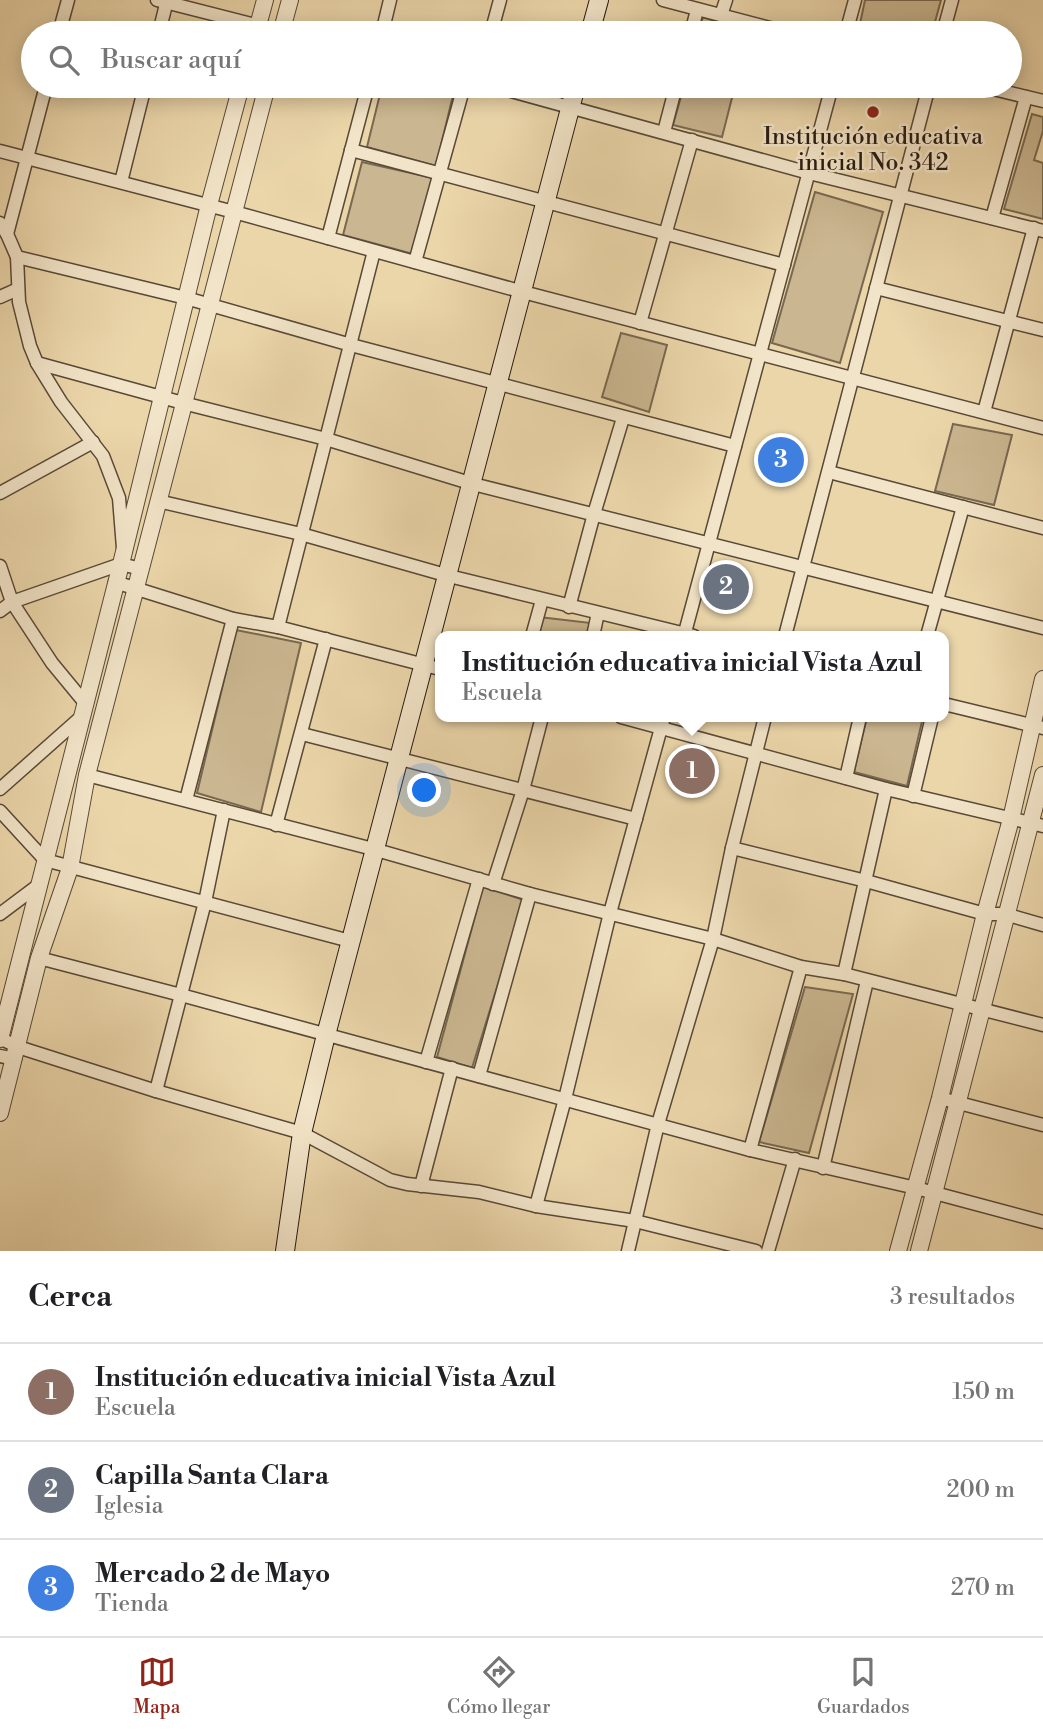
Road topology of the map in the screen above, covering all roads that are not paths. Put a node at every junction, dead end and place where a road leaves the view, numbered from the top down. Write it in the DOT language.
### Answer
graph roads {
  1 [pos="68,0"];
  2 [pos="265,0"];
  3 [pos="290,0"];
  4 [pos="390,0"];
  5 [pos="500,0"];
  6 [pos="598,0"];
  7 [pos="663,0"];
  8 [pos="726,0"];
  9 [pos="855,0"];
  10 [pos="952,0"];
  11 [pos="164,1"];
  12 [pos="697,10"];
  13 [pos="721,15"];
  14 [pos="62,21"];
  15 [pos="161,21"];
  16 [pos="228,21"];
  17 [pos="259,21"];
  18 [pos="286,21"];
  19 [pos="385,21"];
  20 [pos="494,21"];
  21 [pos="593,21"];
  22 [pos="694,21"];
  23 [pos="744,21"];
  24 [pos="849,21"];
  25 [pos="946,21"];
  26 [pos="1022,96"];
  27 [pos="1026,97"];
  28 [pos="43,98"];
  29 [pos="142,98"];
  30 [pos="239,98"];
  31 [pos="264,98"];
  32 [pos="365,98"];
  33 [pos="461,98"];
  34 [pos="540,98"];
  35 [pos="573,98"];
  36 [pos="673,98"];
  37 [pos="829,98"];
  38 [pos="926,98"];
  39 [pos="1043,101"];
  40 [pos="571,106"];
  41 [pos="664,132"];
  42 [pos="692,140"];
  43 [pos="351,150"];
  44 [pos="0,151"];
  45 [pos="27,158"];
  46 [pos="440,172"];
  47 [pos="809,173"];
  48 [pos="121,183"];
  49 [pos="900,196"];
  50 [pos="547,201"];
  51 [pos="209,205"];
  52 [pos="234,212"];
  53 [pos="992,218"];
  54 [pos="4,228"];
  55 [pos="1039,230"];
  56 [pos="665,233"];
  57 [pos="328,238"];
  58 [pos="374,251"];
  59 [pos="16,257"];
  60 [pos="415,262"];
  61 [pos="784,265"];
  62 [pos="876,288"];
  63 [pos="18,289"];
  64 [pos="523,292"];
  65 [pos="0,297"];
  66 [pos="186,298"];
  67 [pos="209,304"];
  68 [pos="1009,321"];
  69 [pos="640,323"];
  70 [pos="1043,330"];
  71 [pos="352,345"];
  72 [pos="760,354"];
  73 [pos="37,363"];
  74 [pos="853,377"];
  75 [pos="500,383"];
  76 [pos="161,397"];
  77 [pos="183,403"];
  78 [pos="984,412"];
  79 [pos="623,418"];
  80 [pos="1043,428"];
  81 [pos="326,439"];
  82 [pos="93,442"];
  83 [pos="735,446"];
  84 [pos="828,471"];
  85 [pos="473,484"];
  86 [pos="0,493"];
  87 [pos="158,501"];
  88 [pos="963,507"];
  89 [pos="594,514"];
  90 [pos="1043,528"];
  91 [pos="301,534"];
  92 [pos="709,543"];
  93 [pos="122,558"];
  94 [pos="0,566"];
  95 [pos="802,567"];
  96 [pos="141,569"];
  97 [pos="449,576"];
  98 [pos="115,582"];
  99 [pos="136,590"];
  100 [pos="542,600"];
  101 [pos="937,601"];
  102 [pos="12,602"];
  103 [pos="569,607"];
  104 [pos="0,611"];
  105 [pos="598,613"];
  106 [pos="233,619"];
  107 [pos="278,627"];
  108 [pos="1043,628"];
  109 [pos="439,631"];
  110 [pos="533,631"];
  111 [pos="594,631"];
  112 [pos="672,631"];
  113 [pos="689,631"];
  114 [pos="786,631"];
  115 [pos="928,631"];
  116 [pos="326,639"];
  117 [pos="433,667"];
  118 [pos="1043,679"];
  119 [pos="949,705"];
  120 [pos="83,710"];
  121 [pos="541,722"];
  122 [pos="663,722"];
  123 [pos="764,722"];
  124 [pos="859,722"];
  125 [pos="931,722"];
  126 [pos="1037,727"];
  127 [pos="302,734"];
  128 [pos="756,754"];
  129 [pos="399,757"];
  130 [pos="87,775"];
  131 [pos="1043,775"];
  132 [pos="846,778"];
  133 [pos="0,789"];
  134 [pos="886,789"];
  135 [pos="523,790"];
  136 [pos="913,796"];
  137 [pos="186,800"];
  138 [pos="224,810"];
  139 [pos="0,811"];
  140 [pos="636,819"];
  141 [pos="1011,819"];
  142 [pos="1037,824"];
  143 [pos="276,825"];
  144 [pos="373,849"];
  145 [pos="732,849"];
  146 [pos="45,860"];
  147 [pos="70,868"];
  148 [pos="479,879"];
  149 [pos="866,881"];
  150 [pos="40,884"];
  151 [pos="493,884"];
  152 [pos="530,894"];
  153 [pos="205,902"];
  154 [pos="610,913"];
  155 [pos="0,914"];
  156 [pos="985,914"];
  157 [pos="1005,914"];
  158 [pos="1043,925"];
  159 [pos="713,939"];
  160 [pos="350,940"];
  161 [pos="39,958"];
  162 [pos="801,967"];
  163 [pos="844,974"];
  164 [pos="867,981"];
  165 [pos="181,995"];
  166 [pos="963,1005"];
  167 [pos="983,1009"];
  168 [pos="1043,1025"];
  169 [pos="326,1035"];
  170 [pos="0,1038"];
  171 [pos="11,1054"];
  172 [pos="426,1062"];
  173 [pos="452,1068"];
  174 [pos="479,1076"];
  175 [pos="156,1091"];
  176 [pos="940,1098"];
  177 [pos="565,1099"];
  178 [pos="959,1102"];
  179 [pos="0,1114"];
  180 [pos="658,1124"];
  181 [pos="1043,1125"];
  182 [pos="302,1133"];
  183 [pos="750,1150"];
  184 [pos="795,1159"];
  185 [pos="822,1168"];
  186 [pos="421,1186"];
  187 [pos="916,1188"];
  188 [pos="935,1195"];
  189 [pos="536,1206"];
  190 [pos="635,1221"];
  191 [pos="1043,1222"];
  192 [pos="700,1238"];
  193 [pos="285,1251"];
  194 [pos="628,1251"];
  195 [pos="696,1251"];
  196 [pos="756,1251"];
  197 [pos="768,1251"];
  198 [pos="898,1251"];
  199 [pos="919,1251"];
  1 -- 14 [label="street"];
  2 -- 17 [label="street"];
  3 -- 18 [label="street"];
  4 -- 19 [label="street"];
  5 -- 20 [label="street"];
  6 -- 21 [label="main road"];
  7 -- 12 [label="street"];
  8 -- 13 [label="street"];
  9 -- 24 [label="street"];
  10 -- 25 [label="street"];
  11 -- 15 [label="street"];
  11 -- 16 [label="street"];
  12 -- 13 [label="street"];
  12 -- 22 [label="street"];
  13 -- 23 [label="street"];
  26 -- 27 [label="street"];
  27 -- 39 [label="street"];
  27 -- 53 [label="street"];
  28 -- 45 [label="street"];
  29 -- 48 [label="street"];
  30 -- 51 [label="street"];
  31 -- 52 [label="street"];
  32 -- 43 [label="street"];
  33 -- 46 [label="street"];
  34 -- 40 [label="street"];
  35 -- 40 [label="main road"];
  36 -- 41 [label="street"];
  37 -- 47 [label="street"];
  38 -- 49 [label="street"];
  40 -- 41 [label="street"];
  40 -- 50 [label="main road"];
  41 -- 42 [label="street"];
  42 -- 47 [label="street"];
  42 -- 56 [label="street"];
  43 -- 46 [label="street"];
  43 -- 57 [label="street"];
  44 -- 45 [label="street"];
  45 -- 48 [label="street"];
  45 -- 54 [label="street"];
  46 -- 50 [label="street"];
  46 -- 60 [label="street"];
  47 -- 49 [label="street"];
  47 -- 61 [label="street"];
  48 -- 51 [label="street"];
  49 -- 53 [label="street"];
  49 -- 62 [label="street"];
  50 -- 56 [label="street"];
  50 -- 64 [label="main road"];
  51 -- 52 [label="street"];
  51 -- 66 [label="street"];
  52 -- 57 [label="street"];
  52 -- 67 [label="street"];
  53 -- 55 [label="street"];
  54 -- 59 [label="street"];
  55 -- 68 [label="street"];
  56 -- 61 [label="street"];
  56 -- 69 [label="street"];
  57 -- 58 [label="street"];
  58 -- 60 [label="street"];
  58 -- 71 [label="street"];
  59 -- 63 [label="street"];
  59 -- 66 [label="street"];
  60 -- 64 [label="street"];
  61 -- 72 [label="street"];
  62 -- 68 [label="street"];
  62 -- 74 [label="street"];
  63 -- 65 [label="street"];
  63 -- 73 [label="street"];
  64 -- 69 [label="street"];
  64 -- 75 [label="main road"];
  66 -- 67 [label="street"];
  66 -- 76 [label="street"];
  67 -- 71 [label="street"];
  67 -- 77 [label="street"];
  68 -- 70 [label="street"];
  68 -- 78 [label="street"];
  69 -- 72 [label="street"];
  71 -- 75 [label="street"];
  71 -- 81 [label="street"];
  72 -- 74 [label="street"];
  72 -- 83 [label="street"];
  73 -- 76 [label="street"];
  73 -- 82 [label="street"];
  74 -- 78 [label="street"];
  74 -- 84 [label="street"];
  75 -- 79 [label="street"];
  75 -- 85 [label="main road"];
  76 -- 77 [label="street"];
  76 -- 93 [label="street"];
  77 -- 81 [label="street"];
  77 -- 87 [label="street"];
  78 -- 80 [label="street"];
  79 -- 83 [label="street"];
  79 -- 89 [label="street"];
  81 -- 85 [label="street"];
  81 -- 91 [label="street"];
  82 -- 86 [label="street"];
  82 -- 93 [label="street"];
  83 -- 92 [label="street"];
  84 -- 88 [label="street"];
  84 -- 95 [label="street"];
  85 -- 89 [label="street"];
  85 -- 97 [label="main road"];
  87 -- 91 [label="street"];
  87 -- 96 [label="street"];
  88 -- 90 [label="street"];
  88 -- 101 [label="street"];
  89 -- 92 [label="street"];
  89 -- 103 [label="street"];
  91 -- 97 [label="street"];
  91 -- 107 [label="street"];
  92 -- 95 [label="street"];
  92 -- 113 [label="street"];
  93 -- 96 [label="street"];
  93 -- 98 [label="street"];
  93 -- 102 [label="street"];
  94 -- 102 [label="street"];
  95 -- 101 [label="street"];
  95 -- 114 [label="street"];
  96 -- 99 [label="street"];
  97 -- 100 [label="street"];
  97 -- 109 [label="main road"];
  98 -- 99 [label="street"];
  98 -- 120 [label="street"];
  99 -- 106 [label="street"];
  99 -- 130 [label="street"];
  100 -- 103 [label="street"];
  100 -- 110 [label="street"];
  101 -- 108 [label="street"];
  101 -- 115 [label="street"];
  102 -- 104 [label="street"];
  102 -- 120 [label="street"];
  103 -- 105 [label="street"];
  105 -- 111 [label="street"];
  105 -- 112 [label="street"];
  106 -- 107 [label="street"];
  106 -- 137 [label="street"];
  107 -- 116 [label="street"];
  116 -- 117 [label="street"];
  116 -- 127 [label="street"];
  117 -- 129 [label="main road"];
  118 -- 126 [label="street"];
  119 -- 126 [label="street"];
  120 -- 133 [label="street"];
  120 -- 146 [label="street"];
  121 -- 135 [label="street"];
  122 -- 128 [label="street"];
  122 -- 140 [label="street"];
  123 -- 128 [label="street"];
  124 -- 132 [label="street"];
  125 -- 136 [label="street"];
  126 -- 141 [label="street"];
  127 -- 129 [label="street"];
  127 -- 143 [label="street"];
  128 -- 132 [label="street"];
  128 -- 145 [label="street"];
  129 -- 135 [label="street"];
  129 -- 144 [label="main road"];
  130 -- 137 [label="street"];
  130 -- 147 [label="street"];
  131 -- 142 [label="street"];
  132 -- 134 [label="street"];
  134 -- 136 [label="street"];
  134 -- 149 [label="street"];
  135 -- 140 [label="street"];
  135 -- 151 [label="street"];
  136 -- 141 [label="street"];
  137 -- 138 [label="street"];
  138 -- 143 [label="street"];
  138 -- 153 [label="street"];
  139 -- 146 [label="street"];
  140 -- 154 [label="street"];
  141 -- 142 [label="street"];
  141 -- 156 [label="street"];
  142 -- 157 [label="street"];
  143 -- 144 [label="street"];
  144 -- 148 [label="street"];
  144 -- 160 [label="main road"];
  145 -- 149 [label="street"];
  145 -- 159 [label="street"];
  146 -- 147 [label="street"];
  146 -- 150 [label="street"];
  147 -- 153 [label="street"];
  147 -- 161 [label="street"];
  148 -- 151 [label="street"];
  148 -- 172 [label="street"];
  149 -- 156 [label="street"];
  149 -- 163 [label="street"];
  150 -- 155 [label="street"];
  150 -- 170 [label="street"];
  151 -- 152 [label="street"];
  152 -- 154 [label="street"];
  152 -- 174 [label="street"];
  153 -- 160 [label="street"];
  153 -- 165 [label="street"];
  154 -- 159 [label="street"];
  154 -- 177 [label="street"];
  156 -- 157 [label="street"];
  156 -- 166 [label="street"];
  157 -- 158 [label="street"];
  157 -- 167 [label="street"];
  159 -- 162 [label="street"];
  159 -- 180 [label="street"];
  160 -- 169 [label="main road"];
  161 -- 165 [label="street"];
  161 -- 171 [label="street"];
  162 -- 163 [label="street"];
  162 -- 183 [label="street"];
  163 -- 164 [label="street"];
  164 -- 166 [label="street"];
  164 -- 185 [label="street"];
  165 -- 169 [label="street"];
  165 -- 175 [label="street"];
  166 -- 167 [label="street"];
  166 -- 176 [label="street"];
  167 -- 168 [label="street"];
  167 -- 178 [label="street"];
  169 -- 172 [label="street"];
  169 -- 182 [label="main road"];
  170 -- 171 [label="street"];
  171 -- 175 [label="street"];
  171 -- 179 [label="street"];
  172 -- 173 [label="street"];
  173 -- 174 [label="street"];
  173 -- 186 [label="street"];
  174 -- 177 [label="street"];
  175 -- 182 [label="street"];
  176 -- 178 [label="street"];
  176 -- 187 [label="street"];
  177 -- 180 [label="street"];
  177 -- 189 [label="street"];
  178 -- 181 [label="street"];
  178 -- 188 [label="street"];
  180 -- 183 [label="street"];
  180 -- 190 [label="street"];
  182 -- 186 [label="street"];
  182 -- 193 [label="main road"];
  183 -- 184 [label="street"];
  184 -- 185 [label="street"];
  184 -- 197 [label="street"];
  185 -- 187 [label="street"];
  186 -- 189 [label="street"];
  187 -- 188 [label="street"];
  187 -- 198 [label="street"];
  188 -- 191 [label="street"];
  188 -- 199 [label="street"];
  189 -- 190 [label="street"];
  190 -- 192 [label="street"];
  190 -- 194 [label="street"];
  192 -- 195 [label="street"];
  192 -- 196 [label="street"];
}
